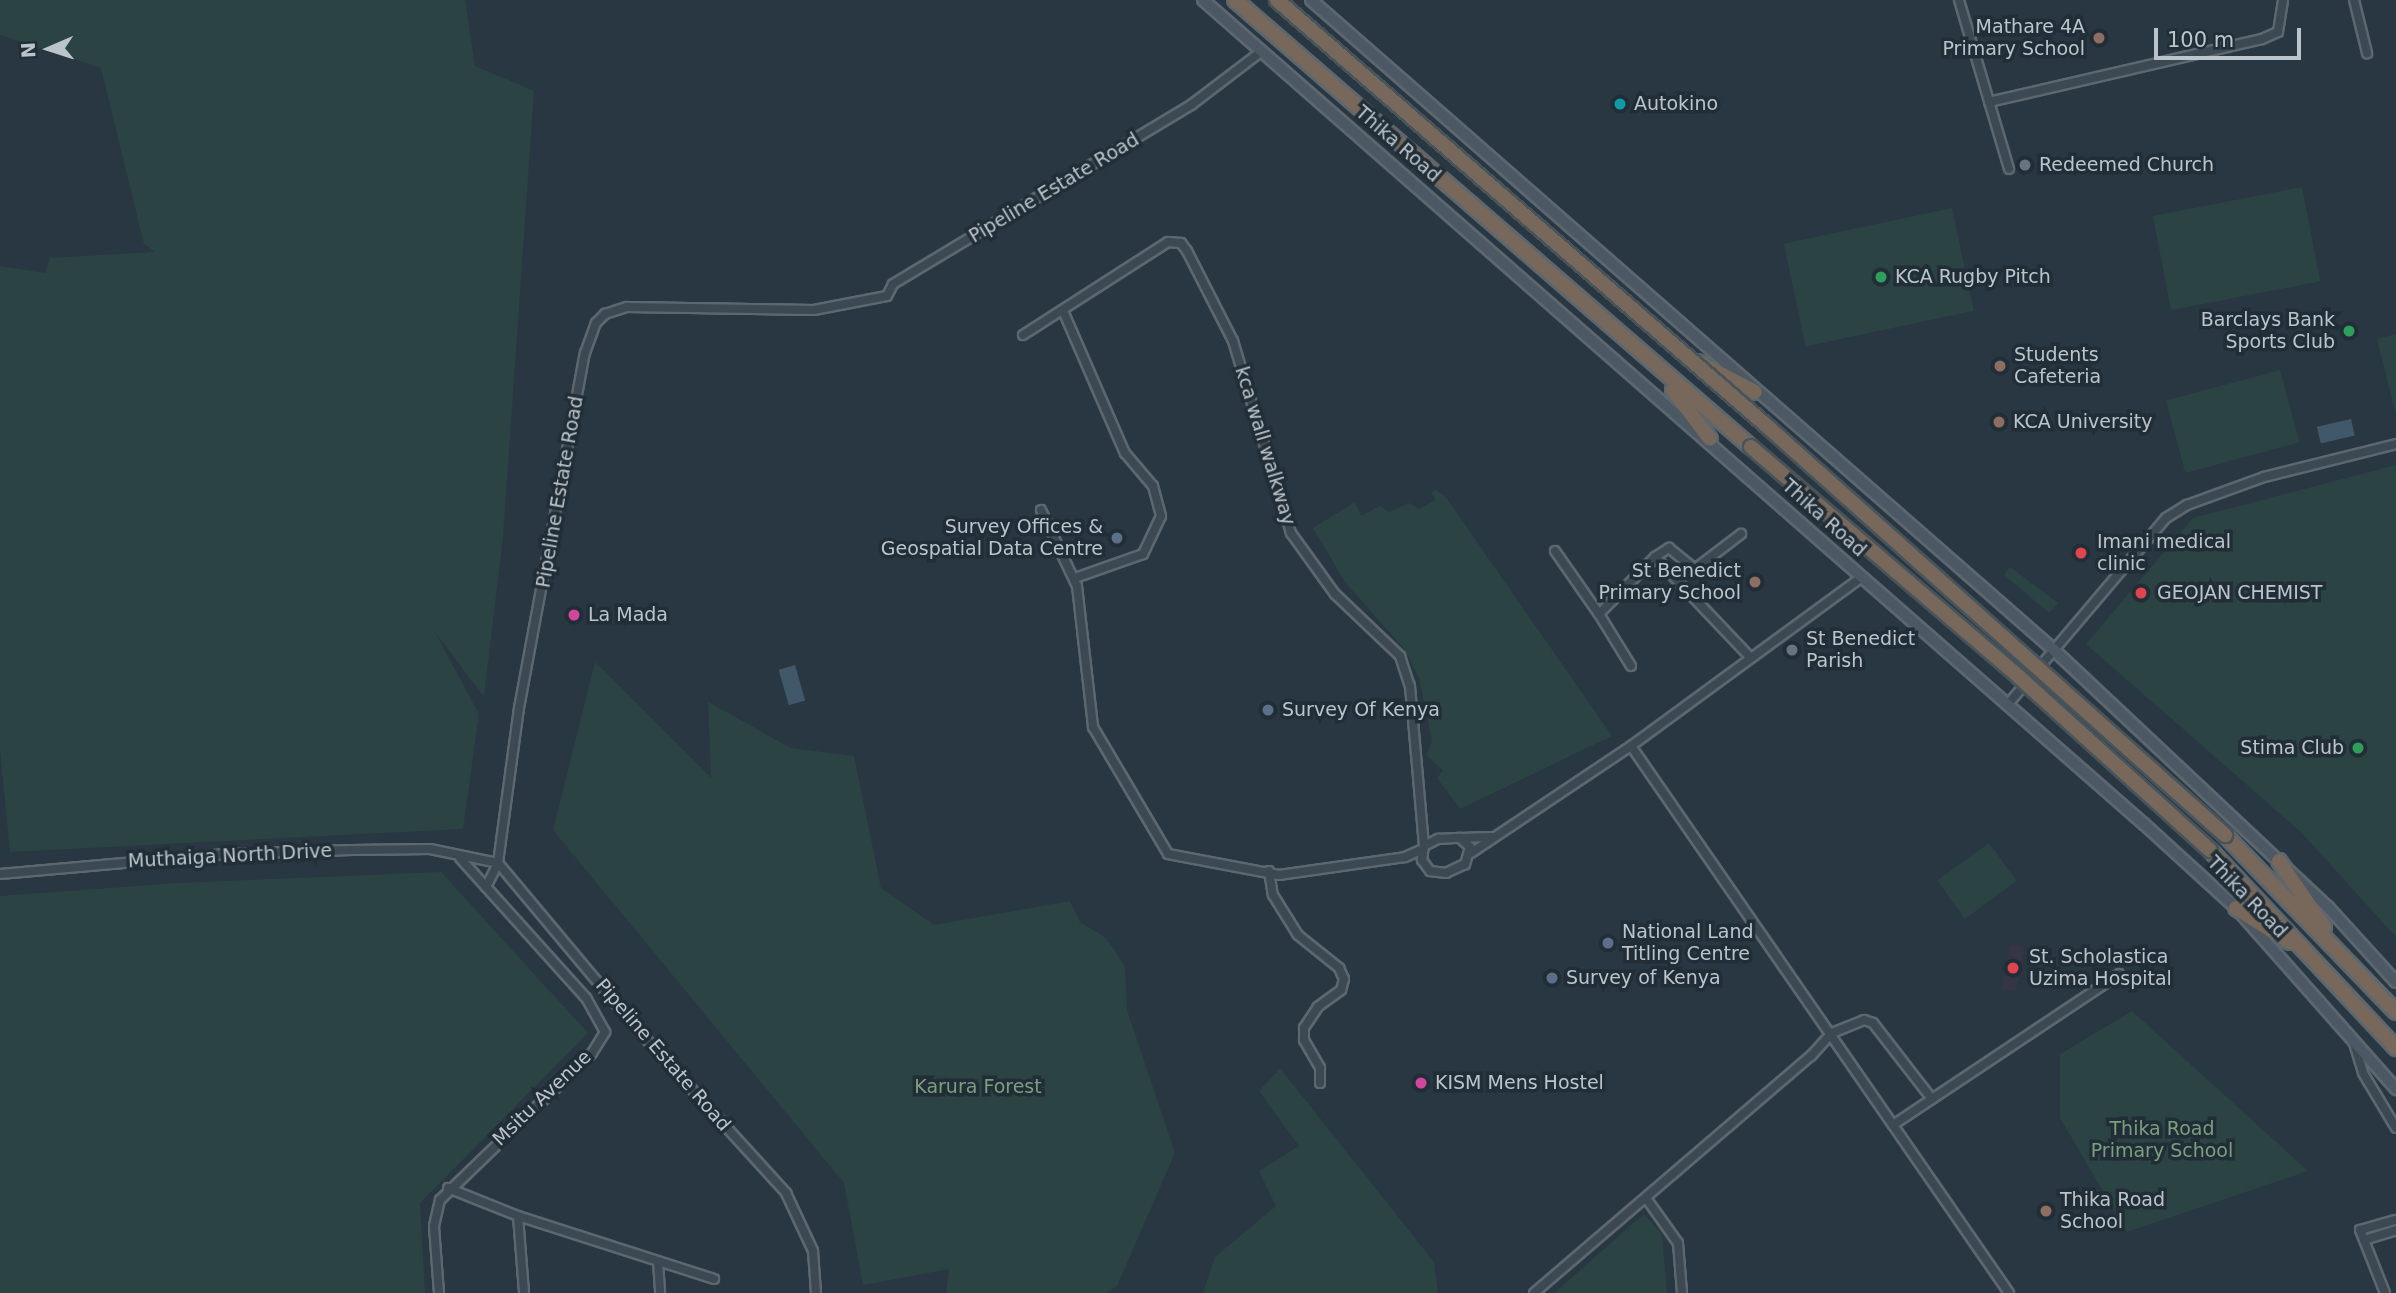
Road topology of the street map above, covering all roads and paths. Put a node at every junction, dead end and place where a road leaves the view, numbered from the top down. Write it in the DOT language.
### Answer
graph roads {
  1 [pos="1203,0"];
  2 [pos="1235,0"];
  3 [pos="1277,0"];
  4 [pos="1311,0"];
  5 [pos="1959,0"];
  6 [pos="2283,0"];
  7 [pos="2354,0"];
  8 [pos="1262,51"];
  9 [pos="2367,53"];
  10 [pos="1989,102"];
  11 [pos="2009,169"];
  12 [pos="1064,313"];
  13 [pos="1023,335"];
  14 [pos="1683,356"];
  15 [pos="1658,371"];
  16 [pos="1755,392"];
  17 [pos="1710,439"];
  18 [pos="2396,444"];
  19 [pos="1041,510"];
  20 [pos="1741,534"];
  21 [pos="1555,551"];
  22 [pos="1655,557"];
  23 [pos="1862,577"];
  24 [pos="1075,579"];
  25 [pos="1599,614"];
  26 [pos="2054,650"];
  27 [pos="1751,657"];
  28 [pos="1631,666"];
  29 [pos="2009,703"];
  30 [pos="1631,746"];
  31 [pos="1492,837"];
  32 [pos="1460,838"];
  33 [pos="1423,848"];
  34 [pos="1471,853"];
  35 [pos="1405,857"];
  36 [pos="460,858"];
  37 [pos="1422,860"];
  38 [pos="2279,861"];
  39 [pos="498,863"];
  40 [pos="1269,871"];
  41 [pos="0,874"];
  42 [pos="486,887"];
  43 [pos="2236,908"];
  44 [pos="2309,954"];
  45 [pos="2343,957"];
  46 [pos="2119,974"];
  47 [pos="2396,982"];
  48 [pos="2396,1012"];
  49 [pos="1832,1033"];
  50 [pos="2354,1041"];
  51 [pos="2396,1048"];
  52 [pos="1320,1083"];
  53 [pos="2396,1089"];
  54 [pos="1932,1098"];
  55 [pos="1893,1125"];
  56 [pos="2396,1128"];
  57 [pos="448,1188"];
  58 [pos="1646,1198"];
  59 [pos="518,1216"];
  60 [pos="2396,1220"];
  61 [pos="2396,1230"];
  62 [pos="2364,1240"];
  63 [pos="657,1262"];
  64 [pos="715,1279"];
  65 [pos="439,1293"];
  66 [pos="524,1293"];
  67 [pos="660,1293"];
  68 [pos="816,1293"];
  69 [pos="1534,1293"];
  70 [pos="1682,1293"];
  71 [pos="2009,1293"];
  72 [pos="2385,1293"];
  1 -- 8 [label="main road, Thika Road"];
  2 -- 15 [label="highway, Thika Road"];
  3 -- 14 [label="highway, Thika Road, bridge"];
  4 -- 16 [label="main road"];
  5 -- 10 [label="street"];
  6 -- 10 [label="street"];
  7 -- 9 [label="street"];
  8 -- 17 [label="main road, Thika Road"];
  8 -- 39 [label="street, Pipeline Estate Road"];
  10 -- 11 [label="street"];
  12 -- 13 [label="street, kca wall walkway"];
  12 -- 24 [label="street"];
  12 -- 33 [label="street, kca wall walkway"];
  14 -- 16 [label="highway"];
  14 -- 45 [label="highway, Thika Road, bridge"];
  15 -- 17 [label="highway"];
  15 -- 44 [label="highway, Thika Road, bridge"];
  16 -- 26 [label="main road"];
  17 -- 23 [label="main road, Thika Road"];
  18 -- 26 [label="street"];
  19 -- 24 [label="street"];
  20 -- 22 [label="street"];
  21 -- 25 [label="street"];
  22 -- 25 [label="street"];
  22 -- 27 [label="street"];
  23 -- 27 [label="street"];
  23 -- 29 [label="main road, Thika Road"];
  24 -- 40 [label="street"];
  25 -- 28 [label="street"];
  26 -- 29 [label="street"];
  26 -- 38 [label="main road"];
  27 -- 30 [label="street"];
  29 -- 43 [label="main road, Thika Road"];
  30 -- 31 [label="street"];
  30 -- 49 [label="street"];
  31 -- 32 [label="street"];
  31 -- 34 [label="street"];
  32 -- 33 [label="street"];
  32 -- 34 [label="street"];
  33 -- 35 [label="street"];
  33 -- 37 [label="street"];
  34 -- 37 [label="street"];
  35 -- 37 [label="street"];
  35 -- 40 [label="street"];
  36 -- 39 [label="street, Muthaiga North Drive"];
  36 -- 41 [label="street, Muthaiga North Drive"];
  36 -- 42 [label="street"];
  38 -- 45 [label="highway"];
  38 -- 47 [label="main road"];
  39 -- 42 [label="street"];
  39 -- 68 [label="street, Pipeline Estate Road"];
  40 -- 52 [label="street"];
  42 -- 57 [label="street, Msitu Avenue"];
  43 -- 44 [label="highway"];
  43 -- 50 [label="main road, Thika Road"];
  44 -- 51 [label="highway, Thika Road"];
  45 -- 48 [label="highway, Thika Road"];
  46 -- 54 [label="street"];
  49 -- 54 [label="street"];
  49 -- 55 [label="street"];
  49 -- 58 [label="street"];
  50 -- 53 [label="main road, Thika Road"];
  50 -- 56 [label="street"];
  54 -- 55 [label="street"];
  55 -- 71 [label="street"];
  57 -- 59 [label="street"];
  57 -- 65 [label="street, Msitu Avenue"];
  58 -- 69 [label="street"];
  58 -- 70 [label="street"];
  59 -- 63 [label="street"];
  59 -- 66 [label="street"];
  60 -- 62 [label="street"];
  61 -- 62 [label="street"];
  62 -- 72 [label="street"];
  63 -- 64 [label="street"];
  63 -- 67 [label="street"];
}
